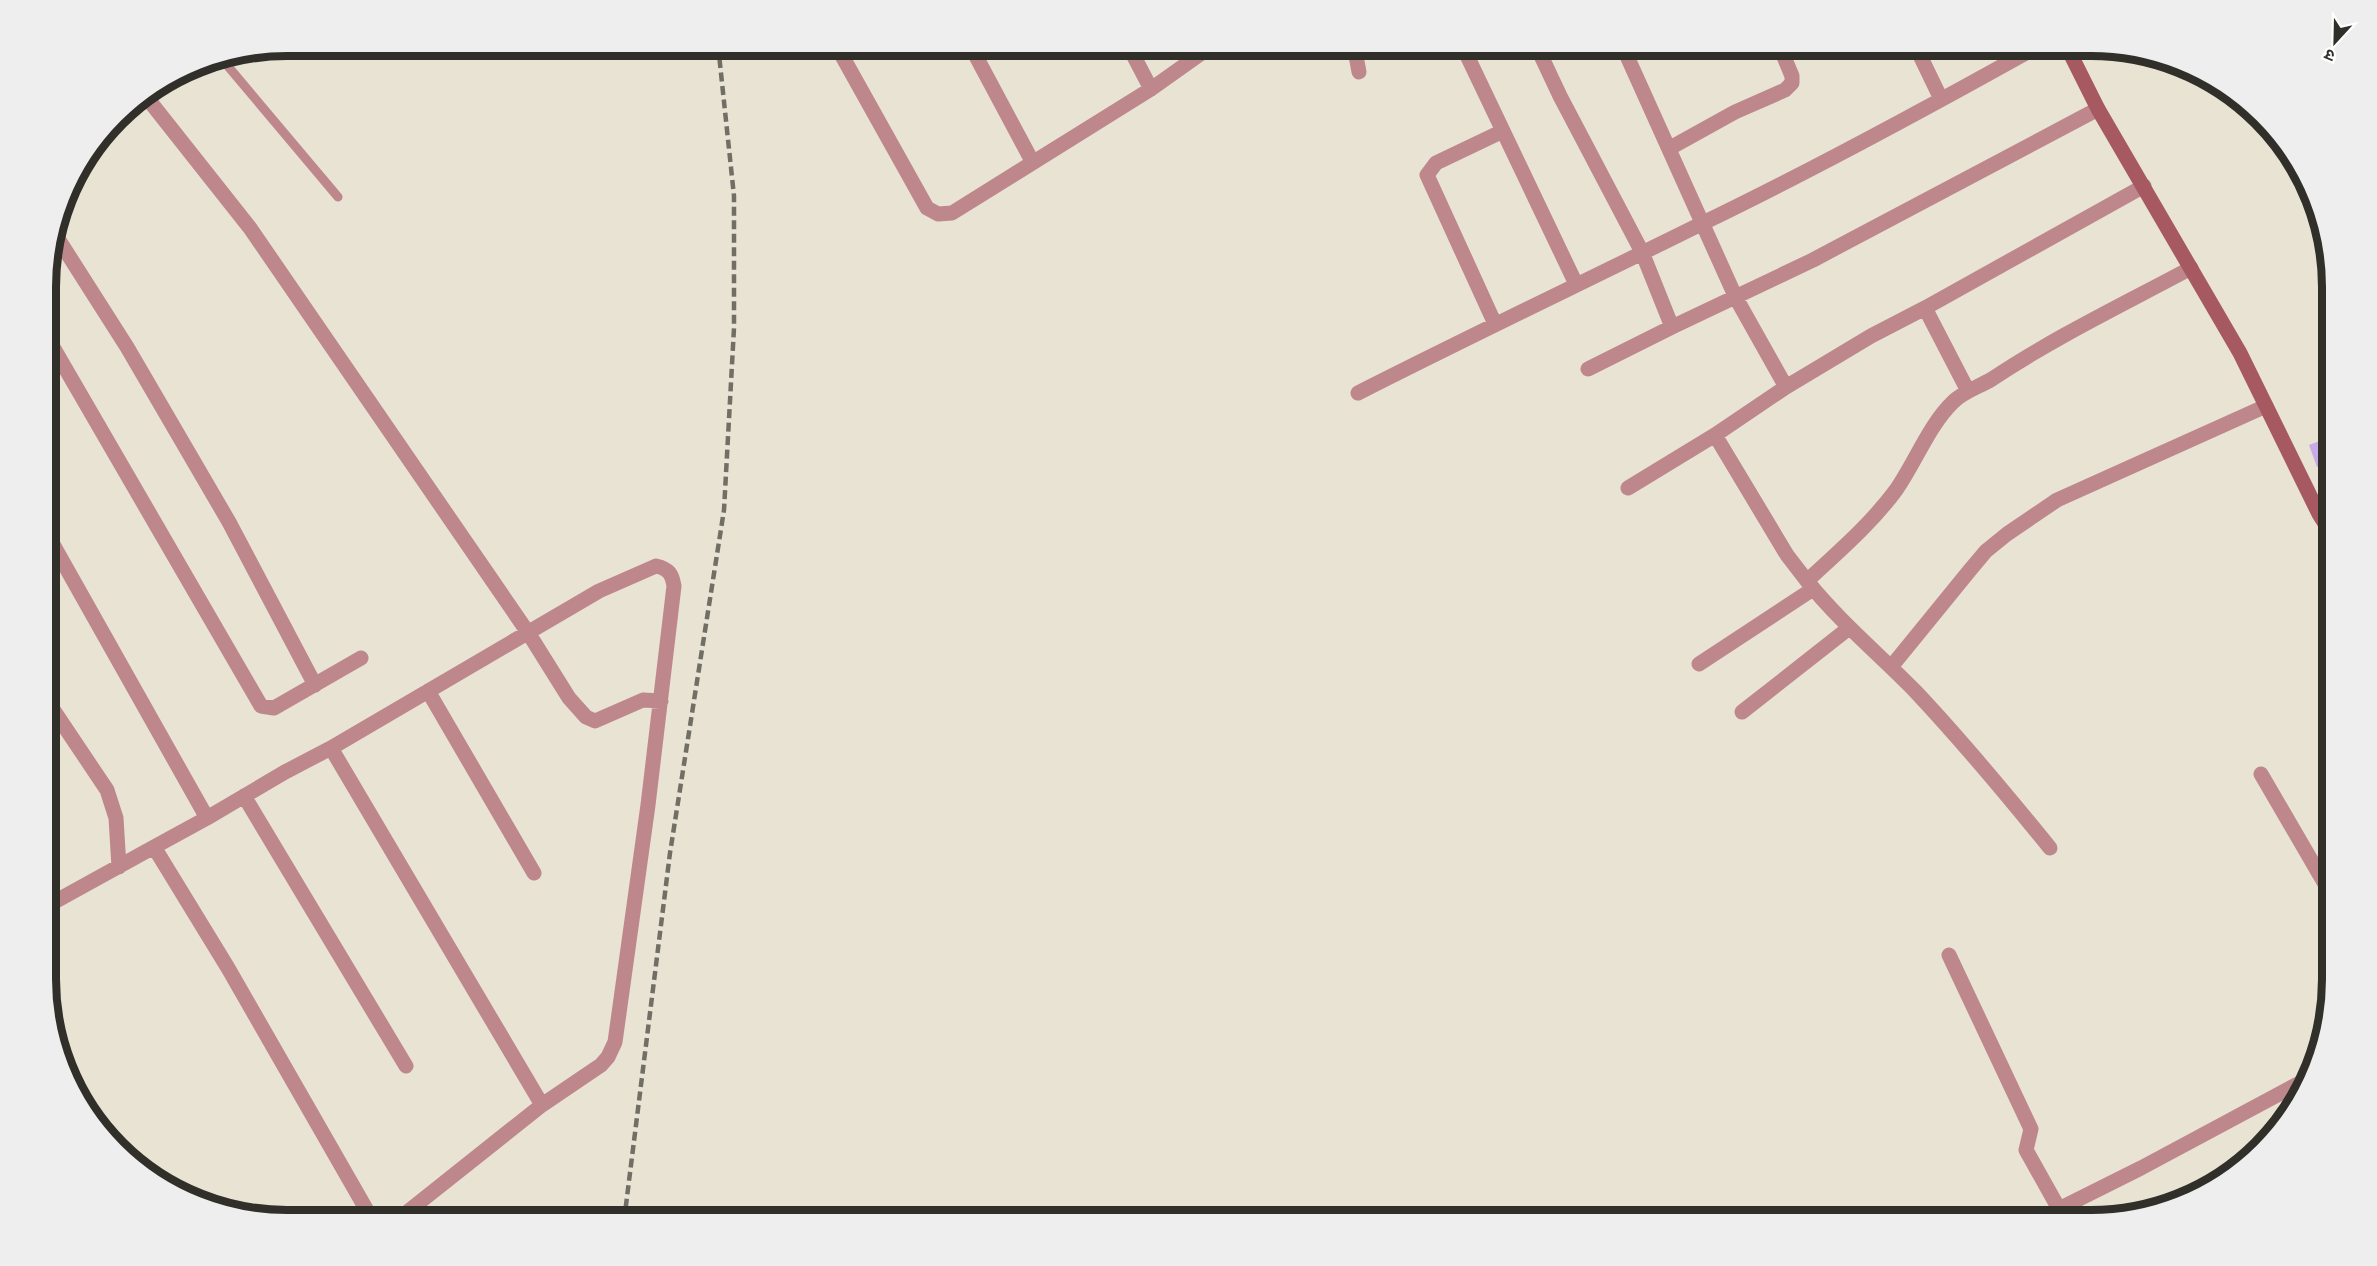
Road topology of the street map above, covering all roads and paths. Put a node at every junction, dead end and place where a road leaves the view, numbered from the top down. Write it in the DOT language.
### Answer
graph roads {
  1 [pos="842,56"];
  2 [pos="976,56"];
  3 [pos="1134,56"];
  4 [pos="1198,56"];
  5 [pos="1356,56"];
  6 [pos="1467,56"];
  7 [pos="1541,56"];
  8 [pos="1627,56"];
  9 [pos="1784,56"];
  10 [pos="1920,56"];
  11 [pos="2020,56"];
  12 [pos="2072,56"];
  13 [pos="226,63"];
  14 [pos="1359,72"];
  15 [pos="1151,89"];
  16 [pos="1941,99"];
  17 [pos="149,101"];
  18 [pos="2098,109"];
  19 [pos="1503,131"];
  20 [pos="1670,148"];
  21 [pos="1032,161"];
  22 [pos="2144,186"];
  23 [pos="338,197"];
  24 [pos="1704,223"];
  25 [pos="60,242"];
  26 [pos="1642,252"];
  27 [pos="2191,268"];
  28 [pos="1576,285"];
  29 [pos="1736,298"];
  30 [pos="1925,308"];
  31 [pos="1495,324"];
  32 [pos="1672,327"];
  33 [pos="56,352"];
  34 [pos="1588,369"];
  35 [pos="1786,387"];
  36 [pos="1968,391"];
  37 [pos="1358,393"];
  38 [pos="2266,406"];
  39 [pos="1715,435"];
  40 [pos="1628,488"];
  41 [pos="2322,507"];
  42 [pos="56,550"];
  43 [pos="1810,585"];
  44 [pos="1849,628"];
  45 [pos="529,634"];
  46 [pos="361,658"];
  47 [pos="1699,664"];
  48 [pos="1891,667"];
  49 [pos="315,685"];
  50 [pos="428,691"];
  51 [pos="661,700"];
  52 [pos="1742,712"];
  53 [pos="56,714"];
  54 [pos="331,748"];
  55 [pos="2261,774"];
  56 [pos="244,796"];
  57 [pos="207,818"];
  58 [pos="154,848"];
  59 [pos="2050,848"];
  60 [pos="119,867"];
  61 [pos="534,873"];
  62 [pos="2322,879"];
  63 [pos="56,901"];
  64 [pos="1949,955"];
  65 [pos="406,1066"];
  66 [pos="2297,1085"];
  67 [pos="542,1105"];
  68 [pos="367,1210"];
  69 [pos="410,1210"];
  70 [pos="2059,1210"];
  71 [pos="2070,1210"];
  1 -- 21 [label="street"];
  2 -- 21 [label="street"];
  3 -- 15 [label="street"];
  4 -- 15 [label="street"];
  5 -- 14 [label="street"];
  6 -- 19 [label="street"];
  7 -- 26 [label="street"];
  8 -- 20 [label="street"];
  9 -- 20 [label="street"];
  10 -- 16 [label="street"];
  11 -- 16 [label="street"];
  12 -- 18 [label="street"];
  13 -- 23 [label="lane"];
  15 -- 21 [label="street"];
  16 -- 24 [label="street"];
  17 -- 45 [label="street"];
  18 -- 22 [label="street"];
  18 -- 29 [label="street"];
  19 -- 28 [label="street"];
  19 -- 31 [label="street"];
  20 -- 24 [label="street"];
  22 -- 27 [label="street"];
  22 -- 30 [label="street"];
  24 -- 26 [label="street"];
  24 -- 29 [label="street"];
  25 -- 49 [label="street"];
  26 -- 28 [label="street"];
  26 -- 32 [label="street"];
  27 -- 36 [label="street"];
  27 -- 38 [label="street"];
  28 -- 31 [label="street"];
  29 -- 32 [label="street"];
  29 -- 35 [label="street"];
  30 -- 35 [label="street"];
  30 -- 36 [label="street"];
  31 -- 37 [label="street"];
  32 -- 34 [label="street"];
  33 -- 49 [label="street"];
  35 -- 39 [label="street"];
  36 -- 43 [label="street"];
  38 -- 41 [label="street"];
  38 -- 48 [label="street"];
  39 -- 40 [label="street"];
  39 -- 43 [label="street"];
  42 -- 57 [label="street"];
  43 -- 44 [label="street"];
  43 -- 47 [label="street"];
  44 -- 48 [label="street"];
  44 -- 52 [label="street"];
  45 -- 50 [label="street"];
  45 -- 51 [label="street"];
  45 -- 51 [label="street"];
  46 -- 49 [label="street"];
  48 -- 59 [label="street"];
  50 -- 54 [label="street"];
  50 -- 61 [label="street"];
  51 -- 67 [label="street"];
  53 -- 60 [label="street"];
  54 -- 56 [label="street"];
  54 -- 67 [label="street"];
  55 -- 62 [label="street"];
  56 -- 57 [label="street"];
  56 -- 65 [label="street"];
  57 -- 58 [label="street"];
  58 -- 60 [label="street"];
  58 -- 68 [label="street"];
  60 -- 63 [label="street"];
  64 -- 70 [label="street"];
  66 -- 71 [label="street"];
  67 -- 69 [label="street"];
}
